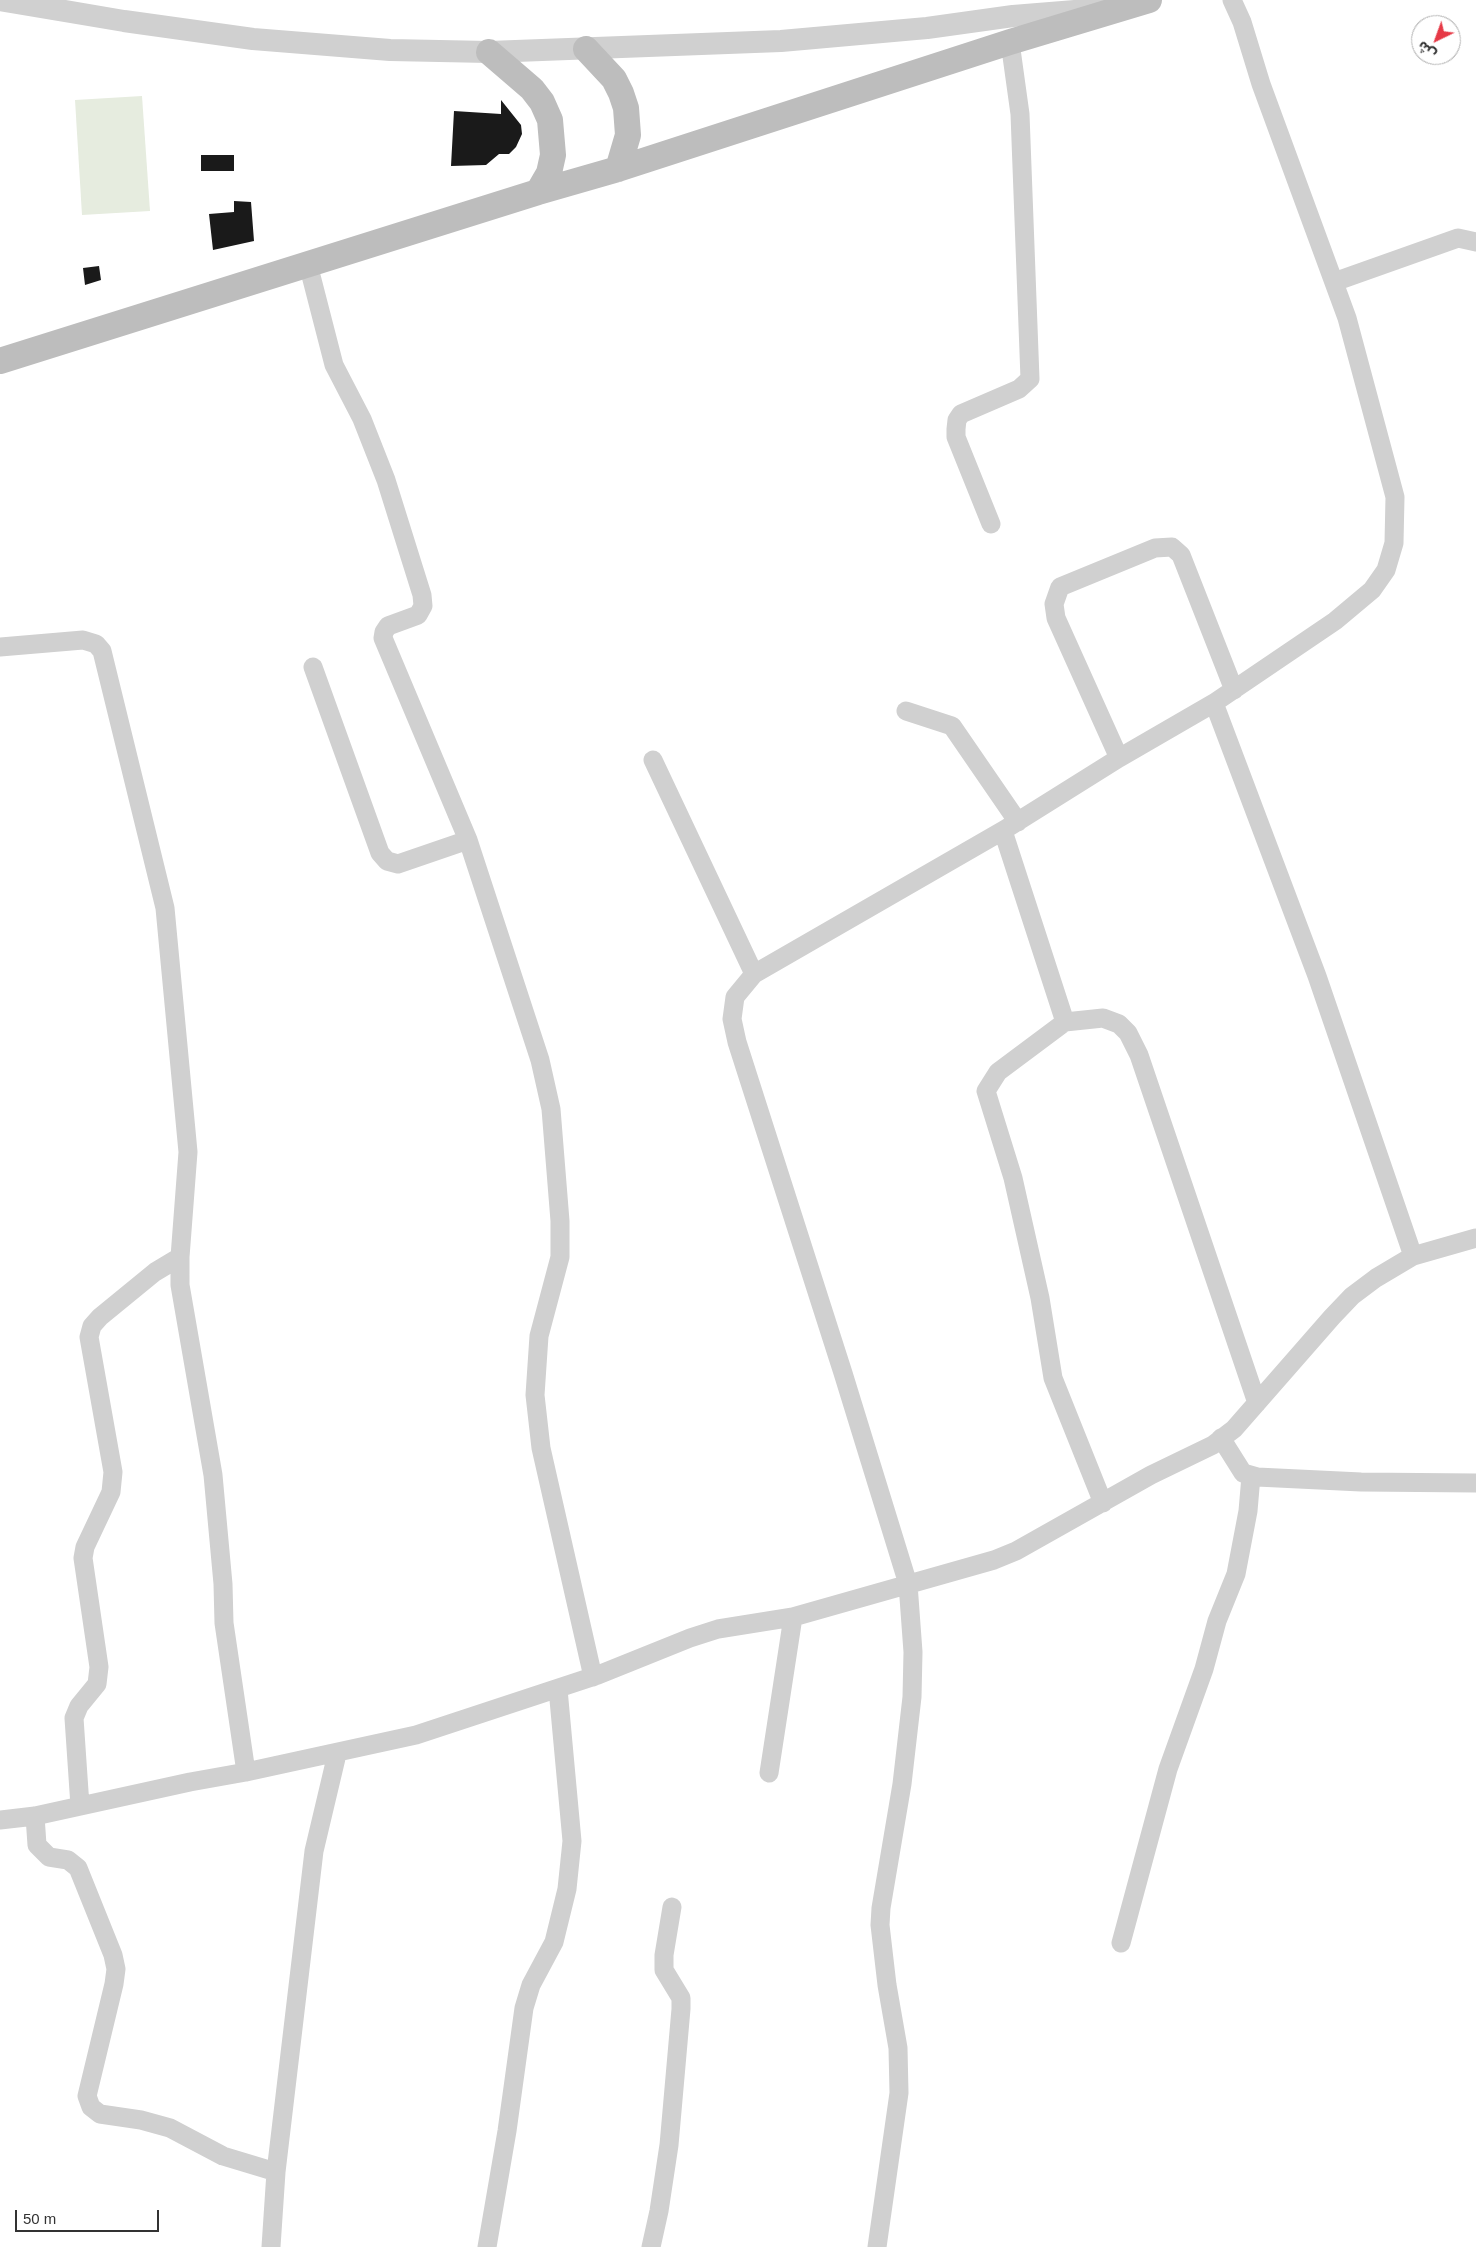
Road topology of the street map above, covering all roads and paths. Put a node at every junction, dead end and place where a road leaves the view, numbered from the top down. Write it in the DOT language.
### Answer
graph roads {
  1 [pos="0,0"];
  2 [pos="1232,0"];
  3 [pos="1139,3"];
  4 [pos="1010,42"];
  5 [pos="586,49"];
  6 [pos="489,52"];
  7 [pos="618,169"];
  8 [pos="538,192"];
  9 [pos="1476,242"];
  10 [pos="308,264"];
  11 [pos="1334,282"];
  12 [pos="0,360"];
  13 [pos="992,524"];
  14 [pos="0,647"];
  15 [pos="313,667"];
  16 [pos="1234,690"];
  17 [pos="1214,703"];
  18 [pos="906,711"];
  19 [pos="1119,758"];
  20 [pos="653,760"];
  21 [pos="1010,826"];
  22 [pos="468,840"];
  23 [pos="754,974"];
  24 [pos="1065,1022"];
  25 [pos="1476,1238"];
  26 [pos="1413,1256"];
  27 [pos="180,1257"];
  28 [pos="1257,1403"];
  29 [pos="1221,1438"];
  30 [pos="1251,1476"];
  31 [pos="1476,1482"];
  32 [pos="1102,1503"];
  33 [pos="908,1584"];
  34 [pos="793,1617"];
  35 [pos="592,1676"];
  36 [pos="558,1689"];
  37 [pos="337,1754"];
  38 [pos="246,1772"];
  39 [pos="769,1773"];
  40 [pos="80,1806"];
  41 [pos="35,1816"];
  42 [pos="0,1820"];
  43 [pos="672,1907"];
  44 [pos="1121,1943"];
  45 [pos="276,2172"];
  46 [pos="271,2247"];
  47 [pos="487,2247"];
  48 [pos="651,2247"];
  49 [pos="877,2247"];
  1 -- 6 [label="street"];
  2 -- 11 [label="street"];
  3 -- 4 [label="main road"];
  3 -- 5 [label="street"];
  4 -- 7 [label="main road"];
  4 -- 13 [label="street"];
  5 -- 6 [label="street"];
  5 -- 7 [label="main road"];
  6 -- 8 [label="main road"];
  7 -- 8 [label="main road"];
  8 -- 10 [label="main road"];
  9 -- 11 [label="street"];
  10 -- 12 [label="main road"];
  10 -- 22 [label="street"];
  11 -- 16 [label="street"];
  14 -- 27 [label="street"];
  15 -- 22 [label="street"];
  16 -- 17 [label="street"];
  16 -- 19 [label="street"];
  17 -- 19 [label="street"];
  17 -- 26 [label="street"];
  18 -- 21 [label="street"];
  19 -- 21 [label="street"];
  20 -- 23 [label="street"];
  21 -- 23 [label="street"];
  21 -- 24 [label="street"];
  22 -- 35 [label="street"];
  23 -- 33 [label="street"];
  24 -- 28 [label="street"];
  24 -- 32 [label="street"];
  25 -- 26 [label="street"];
  26 -- 28 [label="street"];
  27 -- 38 [label="street"];
  27 -- 40 [label="street"];
  28 -- 29 [label="street"];
  29 -- 30 [label="street"];
  29 -- 32 [label="street"];
  30 -- 31 [label="street"];
  30 -- 44 [label="street"];
  32 -- 33 [label="street"];
  33 -- 34 [label="street"];
  33 -- 49 [label="street"];
  34 -- 35 [label="street"];
  34 -- 39 [label="street"];
  35 -- 36 [label="street"];
  36 -- 37 [label="street"];
  36 -- 47 [label="street"];
  37 -- 38 [label="street"];
  37 -- 45 [label="street"];
  38 -- 40 [label="street"];
  40 -- 41 [label="street"];
  41 -- 42 [label="street"];
  41 -- 45 [label="street"];
  43 -- 48 [label="street"];
  45 -- 46 [label="street"];
}
